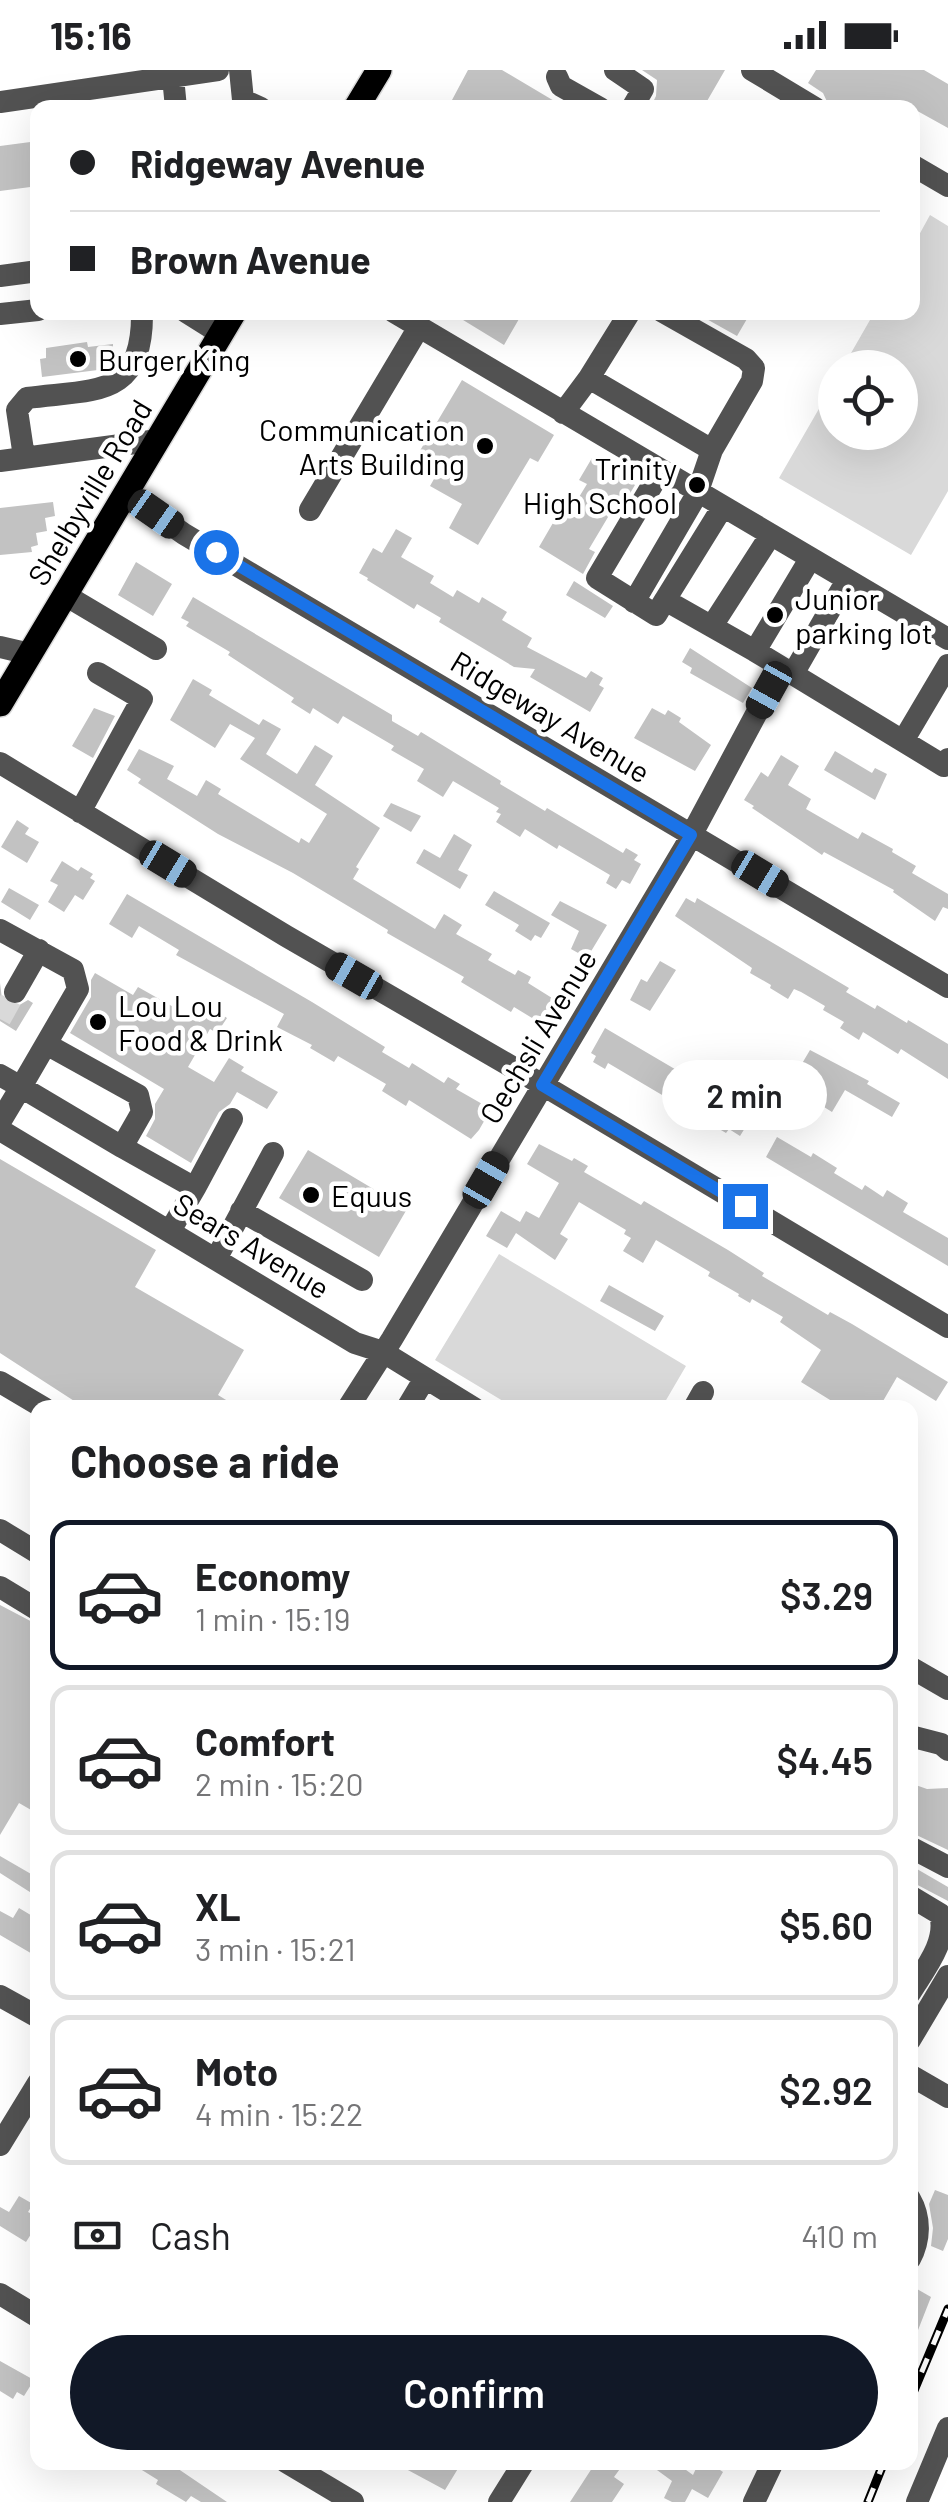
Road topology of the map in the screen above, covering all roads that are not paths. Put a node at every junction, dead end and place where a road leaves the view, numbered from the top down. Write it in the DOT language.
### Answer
graph roads {
  1 [pos="218,70"];
  2 [pos="240,70"];
  3 [pos="378,70"];
  4 [pos="752,70"];
  5 [pos="555,72"];
  6 [pos="624,72"];
  7 [pos="158,76"];
  8 [pos="172,100"];
  9 [pos="243,100"];
  10 [pos="361,100"];
  11 [pos="586,100"];
  12 [pos="637,100"];
  13 [pos="802,100"];
  14 [pos="0,102"];
  15 [pos="920,170"];
  16 [pos="948,186"];
  17 [pos="30,272"];
  18 [pos="0,276"];
  19 [pos="30,311"];
  20 [pos="0,314"];
  21 [pos="141,320"];
  22 [pos="407,320"];
  23 [pos="625,320"];
  24 [pos="678,320"];
  25 [pos="228,323"];
  26 [pos="419,327"];
  27 [pos="589,378"];
  28 [pos="9,404"];
  29 [pos="564,413"];
  30 [pos="158,440"];
  31 [pos="712,450"];
  32 [pos="24,458"];
  33 [pos="0,460"];
  34 [pos="660,472"];
  35 [pos="126,494"];
  36 [pos="697,494"];
  37 [pos="722,508"];
  38 [pos="310,510"];
  39 [pos="770,536"];
  40 [pos="810,559"];
  41 [pos="847,580"];
  42 [pos="65,596"];
  43 [pos="665,600"];
  44 [pos="634,602"];
  45 [pos="712,626"];
  46 [pos="948,639"];
  47 [pos="0,647"];
  48 [pos="156,650"];
  49 [pos="755,651"];
  50 [pos="30,654"];
  51 [pos="948,665"];
  52 [pos="98,673"];
  53 [pos="793,674"];
  54 [pos="769,690"];
  55 [pos="0,704"];
  56 [pos="903,741"];
  57 [pos="948,759"];
  58 [pos="0,763"];
  59 [pos="80,812"];
  60 [pos="691,835"];
  61 [pos="0,930"];
  62 [pos="39,950"];
  63 [pos="948,987"];
  64 [pos="14,992"];
  65 [pos="46,1044"];
  66 [pos="10,1081"];
  67 [pos="542,1085"];
  68 [pos="232,1118"];
  69 [pos="0,1122"];
  70 [pos="0,1130"];
  71 [pos="122,1148"];
  72 [pos="273,1153"];
  73 [pos="195,1188"];
  74 [pos="241,1211"];
  75 [pos="170,1231"];
  76 [pos="216,1259"];
  77 [pos="362,1280"];
  78 [pos="948,1327"];
  79 [pos="383,1352"];
  80 [pos="425,1378"];
  81 [pos="0,1382"];
  82 [pos="30,1400"];
  83 [pos="353,1400"];
  84 [pos="412,1400"];
  85 [pos="461,1400"];
  86 [pos="0,1530"];
  87 [pos="30,1548"];
  88 [pos="0,1588"];
  89 [pos="30,1605"];
  90 [pos="918,1672"];
  91 [pos="948,1690"];
  92 [pos="918,1737"];
  93 [pos="946,1742"];
  94 [pos="918,1852"];
  95 [pos="948,1868"];
  96 [pos="918,1901"];
  97 [pos="948,1976"];
  98 [pos="918,1980"];
  99 [pos="0,1996"];
  100 [pos="30,2013"];
  101 [pos="918,2027"];
  102 [pos="918,2080"];
  103 [pos="30,2096"];
  104 [pos="948,2097"];
  105 [pos="0,2145"];
  106 [pos="0,2294"];
  107 [pos="30,2311"];
  108 [pos="948,2428"];
  109 [pos="299,2470"];
  110 [pos="519,2470"];
  111 [pos="769,2470"];
  112 [pos="353,2502"];
  113 [pos="499,2502"];
  114 [pos="754,2502"];
  115 [pos="918,2502"];
  1 -- 7 [label="street"];
  2 -- 9 [label="street"];
  3 -- 10 [label="main road"];
  4 -- 13 [label="street"];
  5 -- 11 [label="street"];
  6 -- 12 [label="street"];
  7 -- 8 [label="street"];
  7 -- 14 [label="street"];
  15 -- 16 [label="street"];
  17 -- 18 [label="street"];
  19 -- 20 [label="street"];
  21 -- 28 [label="street"];
  22 -- 26 [label="street"];
  23 -- 27 [label="street"];
  24 -- 31 [label="street"];
  25 -- 30 [label="main road, Shelbyville Road"];
  26 -- 29 [label="street"];
  26 -- 38 [label="street"];
  27 -- 29 [label="street"];
  27 -- 31 [label="street"];
  28 -- 32 [label="street"];
  29 -- 34 [label="street"];
  30 -- 32 [label="street"];
  30 -- 35 [label="main road, Shelbyville Road"];
  31 -- 36 [label="street"];
  32 -- 33 [label="street"];
  34 -- 36 [label="street"];
  34 -- 44 [label="street"];
  35 -- 42 [label="main road, Shelbyville Road"];
  35 -- 60 [label="street, Ridgeway Avenue"];
  36 -- 37 [label="street"];
  36 -- 44 [label="street"];
  37 -- 39 [label="street"];
  37 -- 43 [label="street"];
  39 -- 40 [label="street"];
  39 -- 45 [label="street"];
  40 -- 41 [label="street"];
  40 -- 49 [label="street"];
  41 -- 46 [label="street"];
  41 -- 53 [label="street"];
  42 -- 48 [label="street"];
  42 -- 50 [label="main road, Shelbyville Road"];
  43 -- 44 [label="street"];
  43 -- 45 [label="street"];
  45 -- 49 [label="street"];
  47 -- 50 [label="street"];
  49 -- 53 [label="street"];
  50 -- 55 [label="main road, Shelbyville Road"];
  51 -- 56 [label="street"];
  52 -- 59 [label="street"];
  53 -- 56 [label="street"];
  54 -- 60 [label="street, Oechsli Avenue"];
  56 -- 57 [label="street"];
  58 -- 59 [label="street"];
  59 -- 67 [label="street"];
  60 -- 63 [label="street, Ridgeway Avenue"];
  60 -- 67 [label="street, Oechsli Avenue"];
  61 -- 62 [label="street"];
  62 -- 64 [label="street"];
  62 -- 65 [label="street"];
  65 -- 66 [label="street"];
  65 -- 71 [label="street"];
  66 -- 69 [label="street"];
  66 -- 71 [label="street"];
  67 -- 78 [label="street"];
  67 -- 79 [label="street, Oechsli Avenue"];
  68 -- 73 [label="street"];
  70 -- 75 [label="street, Sears Avenue"];
  71 -- 73 [label="street"];
  72 -- 74 [label="street"];
  73 -- 75 [label="street"];
  74 -- 76 [label="street"];
  74 -- 77 [label="street"];
  75 -- 76 [label="street, Sears Avenue"];
  76 -- 79 [label="street, Sears Avenue"];
  79 -- 80 [label="street, Sears Avenue"];
  79 -- 83 [label="street, Oechsli Avenue"];
  80 -- 84 [label="street"];
  80 -- 85 [label="street, Sears Avenue"];
  81 -- 82 [label="street"];
  86 -- 87 [label="street"];
  88 -- 89 [label="street"];
  90 -- 91 [label="street"];
  92 -- 93 [label="street"];
  94 -- 95 [label="street"];
  96 -- 98 [label="street"];
  97 -- 101 [label="street"];
  99 -- 100 [label="street"];
  102 -- 104 [label="street"];
  103 -- 105 [label="street"];
  106 -- 107 [label="street"];
  108 -- 115 [label="street"];
  109 -- 112 [label="street"];
  110 -- 113 [label="street"];
  111 -- 114 [label="street"];
}
